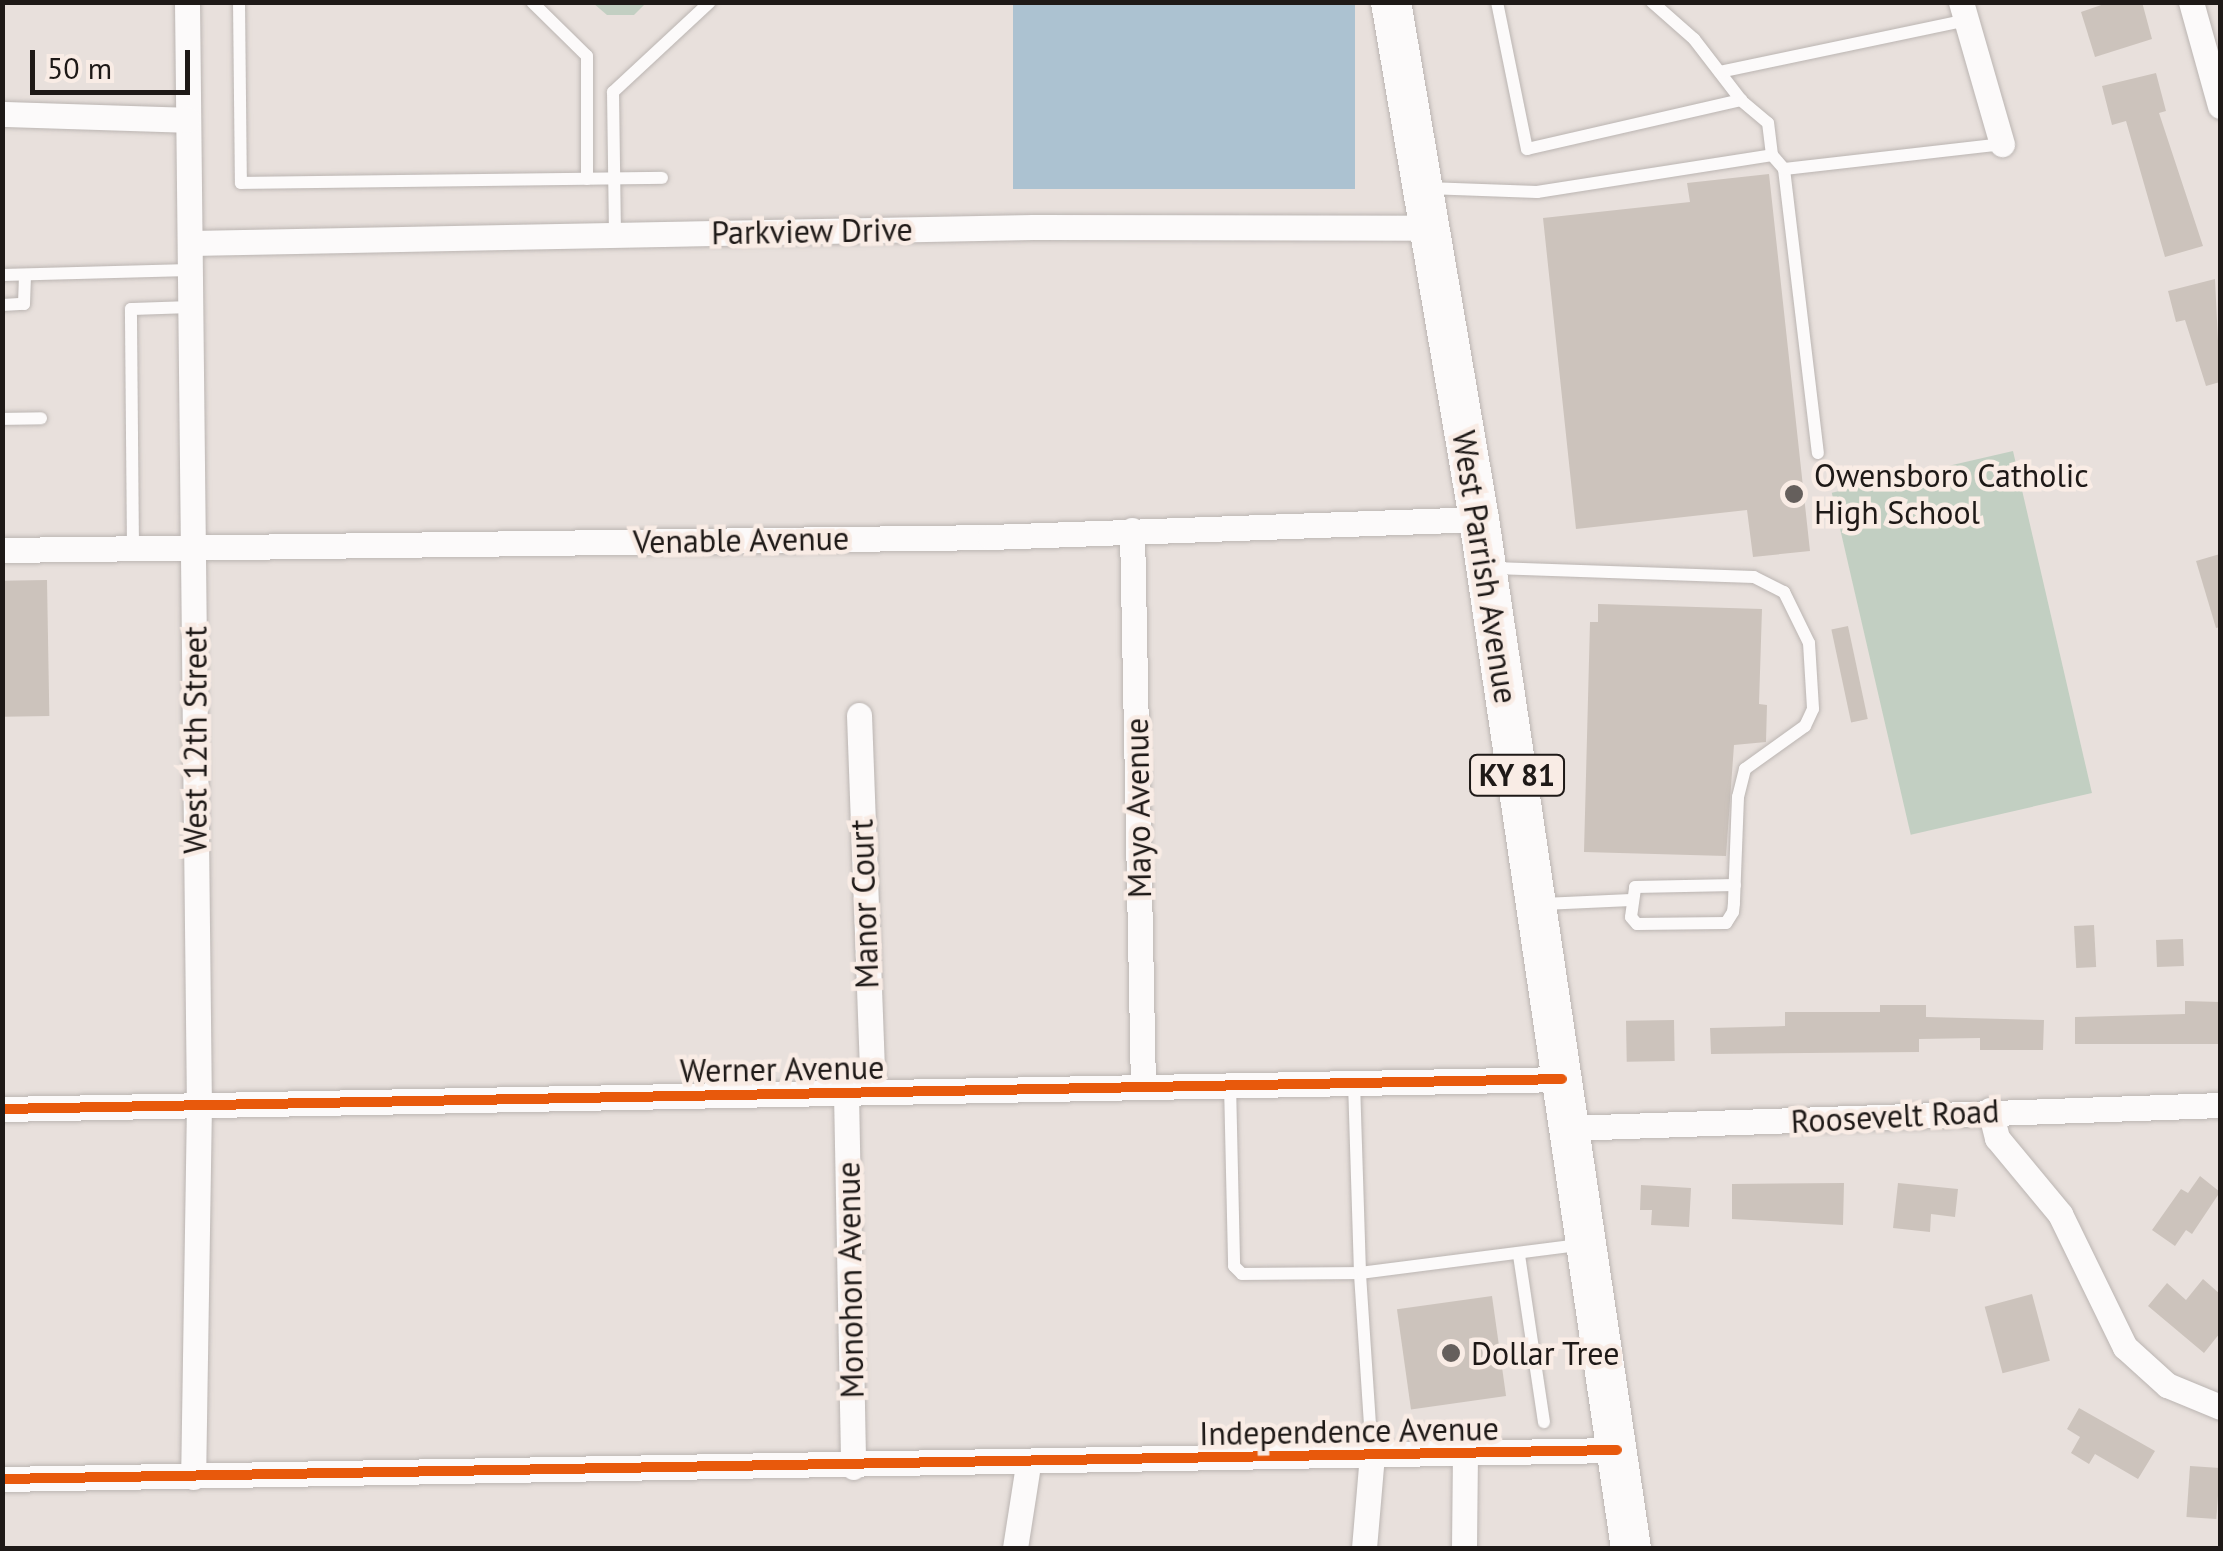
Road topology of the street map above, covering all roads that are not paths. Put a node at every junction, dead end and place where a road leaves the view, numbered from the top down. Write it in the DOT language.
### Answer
graph roads {
  1 [pos="187,2"];
  2 [pos="239,2"];
  3 [pos="532,2"];
  4 [pos="710,2"];
  5 [pos="1391,2"];
  6 [pos="1497,2"];
  7 [pos="1652,2"];
  8 [pos="1676,2"];
  9 [pos="2191,2"];
  10 [pos="1964,11"];
  11 [pos="1673,20"];
  12 [pos="1720,72"];
  13 [pos="1742,100"];
  14 [pos="2220,106"];
  15 [pos="2,114"];
  16 [pos="188,120"];
  17 [pos="2002,144"];
  18 [pos="1772,155"];
  19 [pos="1784,169"];
  20 [pos="614,178"];
  21 [pos="662,178"];
  22 [pos="587,179"];
  23 [pos="1425,188"];
  24 [pos="1432,228"];
  25 [pos="615,235"];
  26 [pos="191,244"];
  27 [pos="191,270"];
  28 [pos="2,275"];
  29 [pos="24,275"];
  30 [pos="2,305"];
  31 [pos="192,307"];
  32 [pos="41,418"];
  33 [pos="2,419"];
  34 [pos="1818,453"];
  35 [pos="1479,519"];
  36 [pos="1132,530"];
  37 [pos="194,548"];
  38 [pos="133,549"];
  39 [pos="2,550"];
  40 [pos="1486,570"];
  41 [pos="859,715"];
  42 [pos="1735,885"];
  43 [pos="1631,900"];
  44 [pos="1536,906"];
  45 [pos="1562,1079"];
  46 [pos="1354,1082"];
  47 [pos="1230,1084"];
  48 [pos="1142,1086"];
  49 [pos="846,1092"];
  50 [pos="873,1092"];
  51 [pos="198,1103"];
  52 [pos="2220,1105"];
  53 [pos="2,1109"];
  54 [pos="1990,1110"];
  55 [pos="1569,1128"];
  56 [pos="1586,1243"];
  57 [pos="1519,1255"];
  58 [pos="1360,1273"];
  59 [pos="2220,1407"];
  60 [pos="1544,1422"];
  61 [pos="1616,1450"];
  62 [pos="1465,1453"];
  63 [pos="1372,1455"];
  64 [pos="1028,1465"];
  65 [pos="853,1467"];
  66 [pos="193,1477"];
  67 [pos="2,1479"];
  68 [pos="1015,1548"];
  69 [pos="1364,1548"];
  70 [pos="1464,1548"];
  71 [pos="1631,1548"];
  1 -- 16 [label="street, West 12th Street"];
  2 -- 22 [label="lane"];
  3 -- 22 [label="lane"];
  4 -- 20 [label="lane"];
  5 -- 23 [label="main road, West Parrish Avenue / KY 81"];
  6 -- 13 [label="lane"];
  7 -- 11 [label="lane"];
  8 -- 11 [label="lane"];
  9 -- 14 [label="street"];
  10 -- 12 [label="lane"];
  10 -- 17 [label="street"];
  11 -- 12 [label="lane"];
  12 -- 13 [label="lane"];
  13 -- 18 [label="lane"];
  15 -- 16 [label="street"];
  16 -- 26 [label="street, West 12th Street"];
  17 -- 19 [label="lane"];
  18 -- 19 [label="lane"];
  18 -- 23 [label="lane"];
  19 -- 34 [label="lane"];
  20 -- 21 [label="lane"];
  20 -- 22 [label="lane"];
  20 -- 25 [label="lane"];
  23 -- 24 [label="main road, West Parrish Avenue / KY 81"];
  24 -- 25 [label="street, Parkview Drive"];
  24 -- 35 [label="main road, West Parrish Avenue / KY 81"];
  25 -- 26 [label="street, Parkview Drive"];
  26 -- 27 [label="street, West 12th Street"];
  27 -- 29 [label="lane"];
  27 -- 31 [label="street, West 12th Street"];
  28 -- 29 [label="lane"];
  29 -- 30 [label="lane"];
  31 -- 37 [label="street, West 12th Street"];
  31 -- 38 [label="lane"];
  32 -- 33 [label="lane"];
  35 -- 36 [label="street, Venable Avenue"];
  35 -- 40 [label="main road, West Parrish Avenue / KY 81"];
  36 -- 37 [label="street, Venable Avenue"];
  36 -- 48 [label="street, Mayo Avenue"];
  37 -- 38 [label="street, Venable Avenue"];
  37 -- 51 [label="street, West 12th Street"];
  38 -- 39 [label="street, Venable Avenue"];
  40 -- 42 [label="lane"];
  40 -- 44 [label="main road, West Parrish Avenue / KY 81"];
  41 -- 50 [label="street, Manor Court"];
  42 -- 43 [label="lane"];
  42 -- 43 [label="lane"];
  43 -- 44 [label="lane"];
  44 -- 45 [label="main road, West Parrish Avenue / KY 81"];
  45 -- 46 [label="street, Werner Avenue"];
  45 -- 55 [label="main road, West Parrish Avenue / KY 81"];
  46 -- 47 [label="street, Werner Avenue"];
  46 -- 58 [label="lane"];
  47 -- 48 [label="street, Werner Avenue"];
  47 -- 58 [label="lane"];
  48 -- 50 [label="street, Werner Avenue"];
  49 -- 50 [label="street, Werner Avenue"];
  49 -- 51 [label="street, Werner Avenue"];
  49 -- 65 [label="street, Monohon Avenue"];
  51 -- 53 [label="street, Werner Avenue"];
  51 -- 66 [label="street, West 12th Street"];
  52 -- 54 [label="street, Roosevelt Road"];
  54 -- 55 [label="street, Roosevelt Road"];
  54 -- 59 [label="street"];
  55 -- 56 [label="main road, West Parrish Avenue / KY 81"];
  56 -- 57 [label="lane"];
  56 -- 61 [label="main road, West Parrish Avenue / KY 81"];
  57 -- 58 [label="lane"];
  57 -- 60 [label="lane"];
  58 -- 63 [label="lane"];
  61 -- 62 [label="street, Independence Avenue"];
  61 -- 71 [label="main road, West Parrish Avenue / KY 81"];
  62 -- 63 [label="street, Independence Avenue"];
  62 -- 70 [label="street"];
  63 -- 64 [label="street, Independence Avenue"];
  63 -- 69 [label="street"];
  64 -- 65 [label="street, Independence Avenue"];
  64 -- 68 [label="street"];
  65 -- 66 [label="street, Independence Avenue"];
  66 -- 67 [label="street, Independence Avenue"];
}
